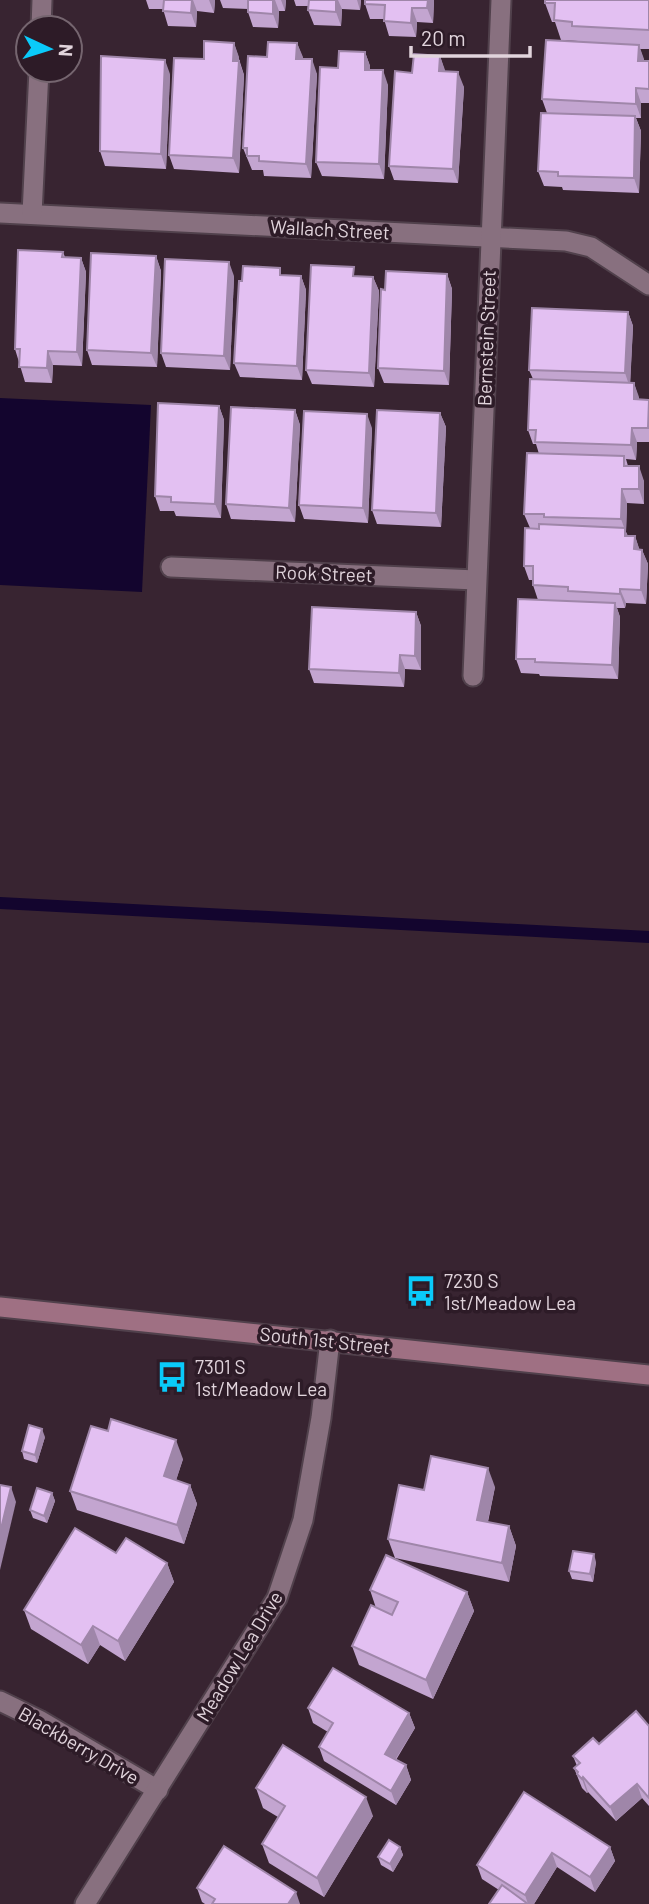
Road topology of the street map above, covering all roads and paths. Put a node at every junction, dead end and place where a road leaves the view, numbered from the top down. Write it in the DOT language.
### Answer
graph roads {
  1 [pos="501,0"];
  2 [pos="38,84"];
  3 [pos="0,213"];
  4 [pos="32,214"];
  5 [pos="490,237"];
  6 [pos="649,285"];
  7 [pos="171,567"];
  8 [pos="476,580"];
  9 [pos="473,676"];
  10 [pos="0,1307"];
  11 [pos="330,1340"];
  12 [pos="649,1374"];
  13 [pos="0,1701"];
  14 [pos="158,1790"];
  15 [pos="85,1904"];
  1 -- 5 [label="street, Bernstein Street"];
  2 -- 4 [label="street"];
  3 -- 4 [label="street, Wallach Street"];
  4 -- 5 [label="street, Wallach Street"];
  5 -- 6 [label="street, Wallach Street"];
  5 -- 8 [label="street, Bernstein Street"];
  7 -- 8 [label="street, Rook Street"];
  8 -- 9 [label="street, Bernstein Street"];
  10 -- 11 [label="main road, South 1st Street"];
  11 -- 12 [label="main road, South 1st Street"];
  11 -- 14 [label="street, Meadow Lea Drive"];
  13 -- 14 [label="street, Blackberry Drive"];
  14 -- 15 [label="street, Meadow Lea Drive"];
}
